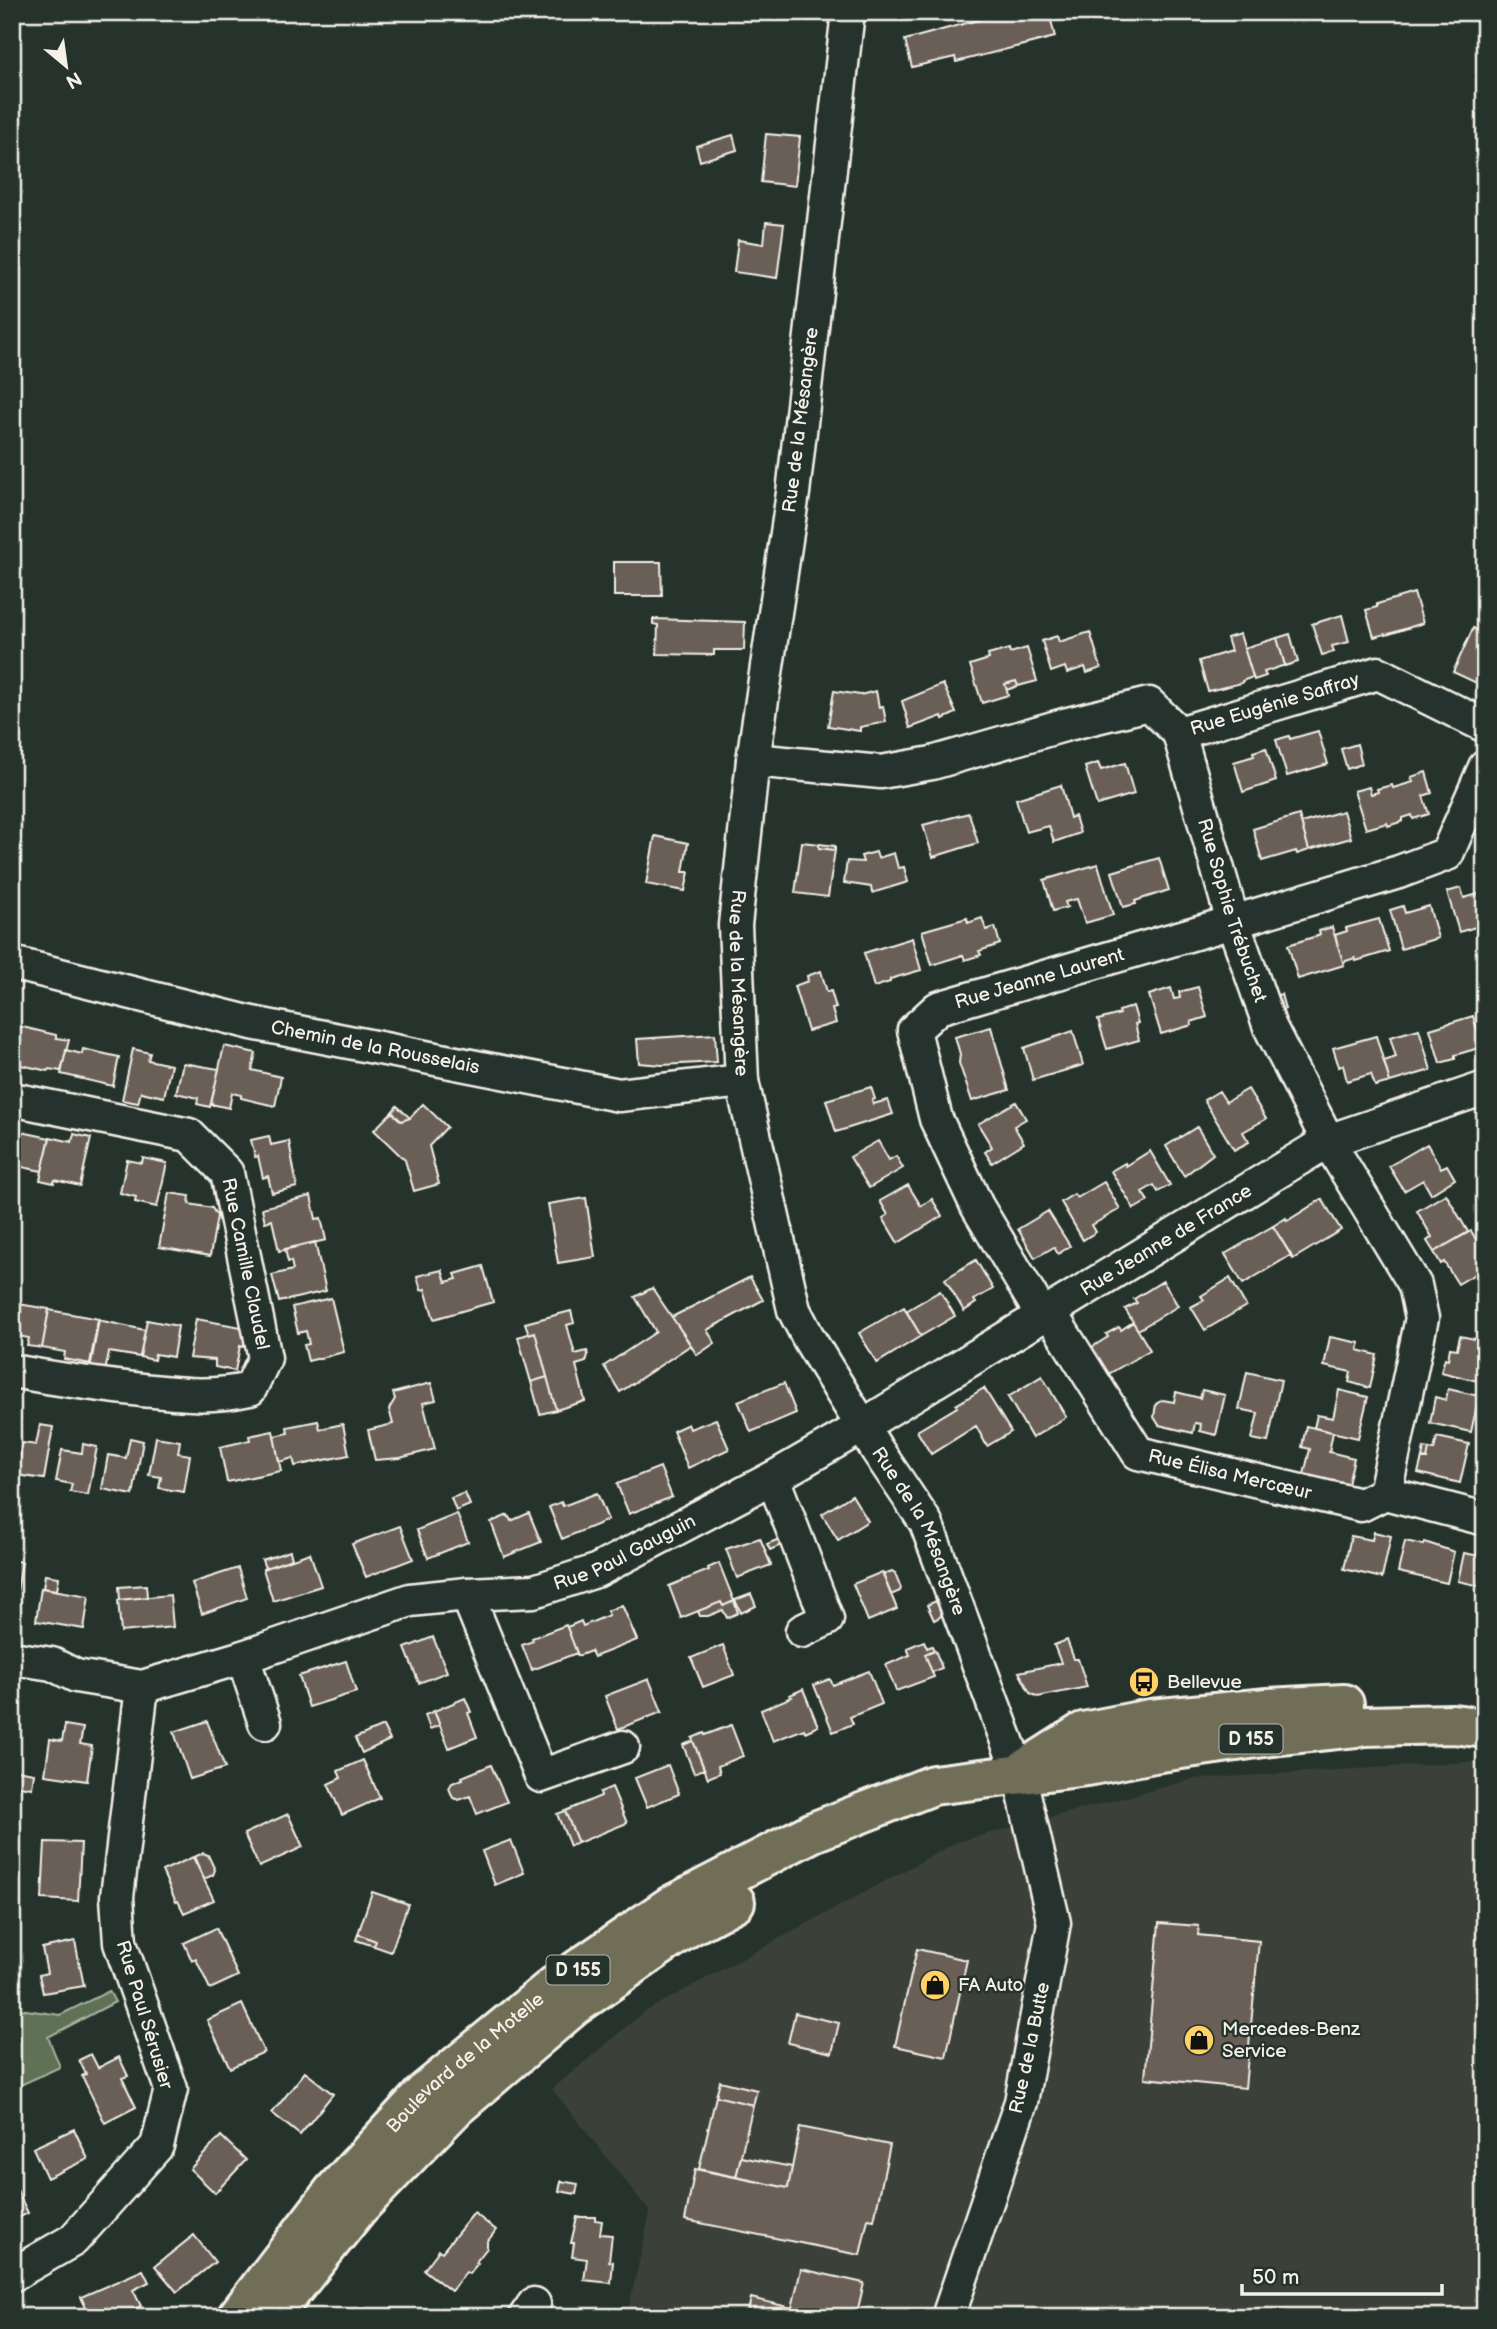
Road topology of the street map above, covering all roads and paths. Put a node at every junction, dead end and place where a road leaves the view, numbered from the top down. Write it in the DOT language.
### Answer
graph roads {
  1 [pos="848,12"];
  2 [pos="1485,726"];
  3 [pos="1179,733"];
  4 [pos="752,760"];
  5 [pos="1485,767"];
  6 [pos="1233,922"];
  7 [pos="12,963"];
  8 [pos="742,1081"];
  9 [pos="1485,1088"];
  10 [pos="12,1099"];
  11 [pos="1328,1141"];
  12 [pos="1046,1313"];
  13 [pos="12,1371"];
  14 [pos="863,1426"];
  15 [pos="773,1478"];
  16 [pos="1385,1493"];
  17 [pos="1485,1519"];
  18 [pos="467,1594"];
  19 [pos="802,1631"];
  20 [pos="243,1657"];
  21 [pos="12,1658"];
  22 [pos="142,1687"];
  23 [pos="1485,1708"];
  24 [pos="265,1723"];
  25 [pos="1485,1728"];
  26 [pos="623,1747"];
  27 [pos="1020,1773"];
  28 [pos="12,2275"];
  29 [pos="237,2317"];
  30 [pos="271,2317"];
  31 [pos="948,2317"];
  1 -- 4 [label="street, Rue de la Mésangère"];
  2 -- 3 [label="street, Rue Eugénie Saffray"];
  3 -- 4 [label="street"];
  3 -- 6 [label="street, Rue Sophie Trébuchet"];
  4 -- 8 [label="street, Rue de la Mésangère"];
  5 -- 6 [label="street"];
  6 -- 11 [label="street, Rue Sophie Trébuchet"];
  6 -- 12 [label="street, Rue Jeanne Laurent"];
  7 -- 8 [label="street, Chemin de la Rousselais"];
  8 -- 14 [label="street, Rue de la Mésangère"];
  9 -- 11 [label="street, Rue Jeanne de France"];
  10 -- 13 [label="street, Rue Camille Claudel"];
  11 -- 12 [label="street, Rue Jeanne de France"];
  11 -- 16 [label="street, Rue Sophie Trébuchet"];
  12 -- 14 [label="street, Rue Jeanne de France"];
  12 -- 16 [label="street, Rue Élisa Mercœur"];
  14 -- 15 [label="street, Rue Paul Gauguin"];
  14 -- 27 [label="street, Rue de la Mésangère"];
  15 -- 18 [label="street, Rue Paul Gauguin"];
  15 -- 19 [label="street"];
  16 -- 17 [label="street"];
  18 -- 20 [label="street, Rue Paul Gauguin"];
  18 -- 26 [label="street"];
  20 -- 22 [label="street, Rue Paul Gauguin"];
  20 -- 24 [label="street"];
  21 -- 22 [label="street, Rue Paul Gauguin"];
  22 -- 28 [label="street, Rue Paul Sérusier"];
  23 -- 27 [label="main road, Boulevard de la Motelle / D 155"];
  25 -- 27 [label="main road, Boulevard de la Motelle / D 155"];
  27 -- 29 [label="main road, Boulevard de la Motelle / D 155"];
  27 -- 30 [label="main road, Boulevard de la Motelle / D 155"];
  27 -- 31 [label="street, Rue de la Butte"];
}
